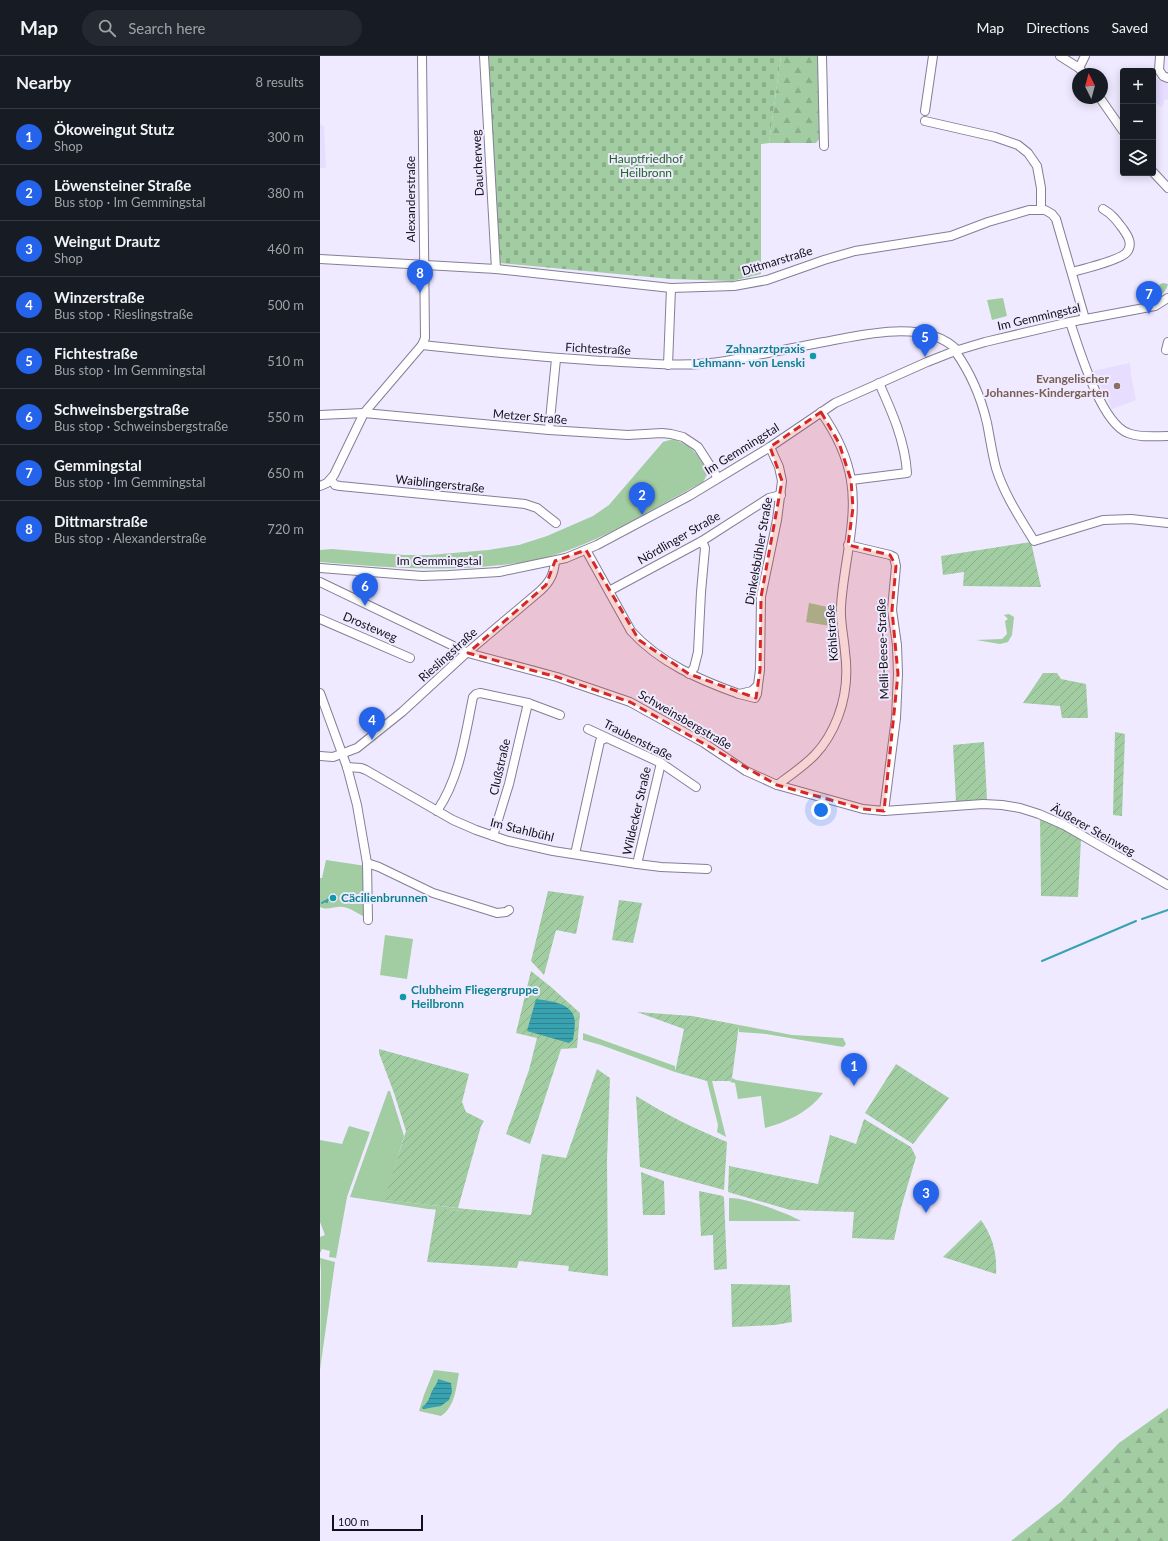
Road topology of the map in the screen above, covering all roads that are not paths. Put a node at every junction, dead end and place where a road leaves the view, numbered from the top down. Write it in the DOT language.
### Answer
graph roads {
  1 [pos="422,56"];
  2 [pos="484,56"];
  3 [pos="822,56"];
  4 [pos="933,56"];
  5 [pos="1060,56"];
  6 [pos="1085,56"];
  7 [pos="1160,56"];
  8 [pos="1078,68"];
  9 [pos="1083,68"];
  10 [pos="1168,78"];
  11 [pos="1104,104"];
  12 [pos="925,111"];
  13 [pos="925,121"];
  14 [pos="1120,127"];
  15 [pos="824,146"];
  16 [pos="1156,175"];
  17 [pos="1168,188"];
  18 [pos="1041,209"];
  19 [pos="1104,209"];
  20 [pos="320,259"];
  21 [pos="423,264"];
  22 [pos="496,269"];
  23 [pos="1072,272"];
  24 [pos="671,288"];
  25 [pos="1168,298"];
  26 [pos="1085,319"];
  27 [pos="1070,322"];
  28 [pos="422,345"];
  29 [pos="956,350"];
  30 [pos="556,359"];
  31 [pos="668,365"];
  32 [pos="879,383"];
  33 [pos="821,412"];
  34 [pos="364,414"];
  35 [pos="320,415"];
  36 [pos="549,430"];
  37 [pos="1168,436"];
  38 [pos="770,447"];
  39 [pos="718,478"];
  40 [pos="331,480"];
  41 [pos="851,480"];
  42 [pos="320,486"];
  43 [pos="781,495"];
  44 [pos="556,523"];
  45 [pos="1168,523"];
  46 [pos="702,541"];
  47 [pos="848,545"];
  48 [pos="586,550"];
  49 [pos="555,561"];
  50 [pos="320,568"];
  51 [pos="320,582"];
  52 [pos="609,591"];
  53 [pos="320,619"];
  54 [pos="468,653"];
  55 [pos="410,658"];
  56 [pos="690,674"];
  57 [pos="320,693"];
  58 [pos="528,703"];
  59 [pos="560,715"];
  60 [pos="588,729"];
  61 [pos="606,738"];
  62 [pos="342,754"];
  63 [pos="320,756"];
  64 [pos="661,763"];
  65 [pos="348,766"];
  66 [pos="776,785"];
  67 [pos="696,787"];
  68 [pos="437,811"];
  69 [pos="884,811"];
  70 [pos="493,836"];
  71 [pos="575,854"];
  72 [pos="367,863"];
  73 [pos="637,864"];
  74 [pos="706,869"];
  75 [pos="1168,885"];
  76 [pos="509,910"];
  77 [pos="368,920"];
  1 -- 21 [label="street, Alexanderstraße"];
  2 -- 22 [label="street, Daucherweg"];
  3 -- 15 [label="street"];
  4 -- 12 [label="street"];
  5 -- 8 [label="street"];
  6 -- 9 [label="street"];
  7 -- 10 [label="street"];
  11 -- 14 [label="street"];
  13 -- 18 [label="street"];
  16 -- 17 [label="street"];
  18 -- 23 [label="street"];
  18 -- 24 [label="street, Dittmarstraße"];
  19 -- 23 [label="street"];
  20 -- 21 [label="street, Dittmarstraße"];
  21 -- 22 [label="street, Dittmarstraße"];
  21 -- 28 [label="street, Alexanderstraße"];
  22 -- 24 [label="street, Dittmarstraße"];
  23 -- 26 [label="street"];
  24 -- 31 [label="street"];
  25 -- 26 [label="street, Im Gemmingstal"];
  26 -- 27 [label="street, Im Gemmingstal"];
  27 -- 29 [label="street, Im Gemmingstal"];
  27 -- 37 [label="street"];
  28 -- 30 [label="street, Fichtestraße"];
  28 -- 34 [label="street"];
  29 -- 31 [label="street, Fichtestraße"];
  29 -- 32 [label="street, Im Gemmingstal"];
  29 -- 45 [label="street"];
  30 -- 31 [label="street, Fichtestraße"];
  30 -- 36 [label="street"];
  32 -- 33 [label="street, Im Gemmingstal"];
  32 -- 41 [label="street"];
  33 -- 38 [label="street, Im Gemmingstal"];
  33 -- 41 [label="street, Köhlstraße"];
  34 -- 35 [label="street, Metzer Straße"];
  34 -- 36 [label="street, Metzer Straße"];
  34 -- 40 [label="street"];
  36 -- 39 [label="street, Metzer Straße"];
  38 -- 39 [label="street, Im Gemmingstal"];
  38 -- 43 [label="street, Dinkelsbühler Straße"];
  39 -- 48 [label="street, Im Gemmingstal"];
  40 -- 42 [label="street"];
  40 -- 44 [label="street, Waiblingerstraße"];
  41 -- 47 [label="street, Köhlstraße"];
  43 -- 46 [label="street, Nördlinger Straße"];
  43 -- 56 [label="street, Dinkelsbühler Straße"];
  46 -- 52 [label="street, Nördlinger Straße"];
  46 -- 56 [label="street"];
  47 -- 66 [label="street, Köhlstraße"];
  47 -- 69 [label="street, Melli-Beese-Straße"];
  48 -- 49 [label="street, Im Gemmingstal"];
  48 -- 52 [label="street"];
  49 -- 50 [label="street, Im Gemmingstal"];
  49 -- 54 [label="street, Rieslingstraße"];
  51 -- 54 [label="street, Schweinsbergstraße"];
  52 -- 56 [label="street"];
  53 -- 55 [label="street, Drosteweg"];
  54 -- 62 [label="street, Rieslingstraße"];
  54 -- 66 [label="street, Schweinsbergstraße"];
  57 -- 62 [label="street"];
  58 -- 59 [label="street"];
  58 -- 68 [label="street"];
  58 -- 70 [label="street, Clußstraße"];
  60 -- 61 [label="street, Traubenstraße"];
  61 -- 64 [label="street, Traubenstraße"];
  61 -- 71 [label="street"];
  62 -- 63 [label="street, Rieslingstraße"];
  62 -- 65 [label="street"];
  64 -- 67 [label="street, Traubenstraße"];
  64 -- 73 [label="street, Wildecker Straße"];
  65 -- 68 [label="street, Im Stahlbühl"];
  65 -- 72 [label="street"];
  66 -- 69 [label="street, Schweinsbergstraße"];
  68 -- 70 [label="street, Im Stahlbühl"];
  69 -- 75 [label="street, Äußerer Steinweg"];
  70 -- 71 [label="street, Im Stahlbühl"];
  71 -- 73 [label="street, Im Stahlbühl"];
  72 -- 76 [label="street"];
  72 -- 77 [label="street"];
  73 -- 74 [label="street, Im Stahlbühl"];
}
